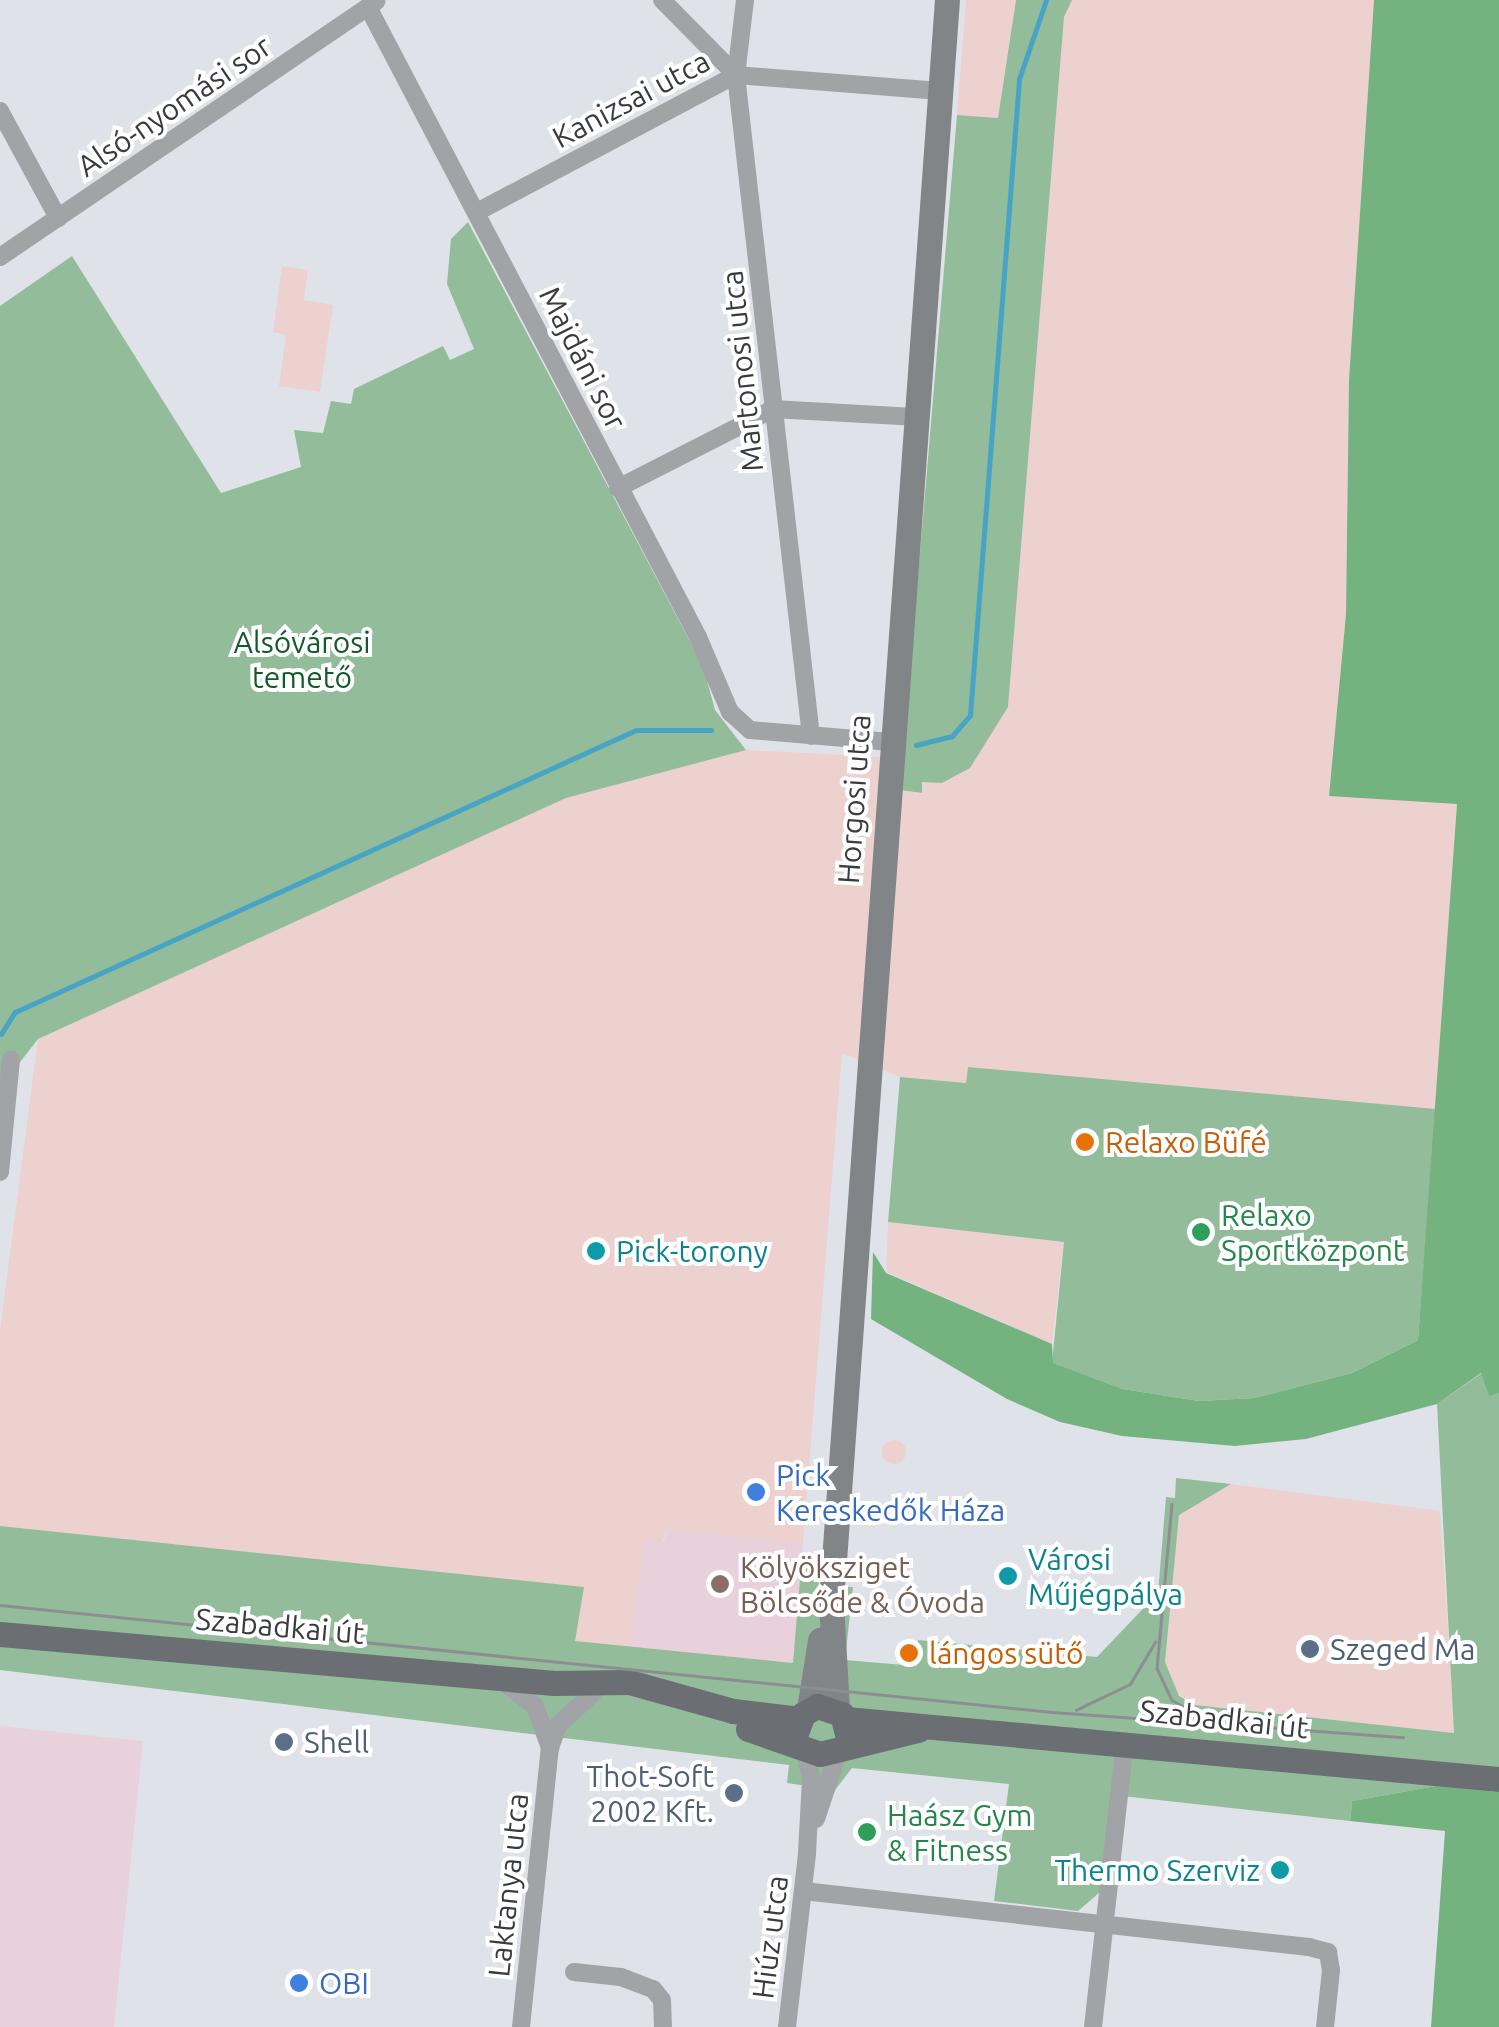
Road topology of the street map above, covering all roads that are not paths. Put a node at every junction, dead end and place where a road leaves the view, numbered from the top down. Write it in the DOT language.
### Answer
graph roads {
  1 [pos="662,0"];
  2 [pos="745,0"];
  3 [pos="947,0"];
  4 [pos="373,4"];
  5 [pos="736,75"];
  6 [pos="940,92"];
  7 [pos="0,111"];
  8 [pos="477,212"];
  9 [pos="58,218"];
  10 [pos="0,257"];
  11 [pos="773,409"];
  12 [pos="914,416"];
  13 [pos="618,488"];
  14 [pos="812,736"];
  15 [pos="890,742"];
  16 [pos="11,1060"];
  17 [pos="0,1172"];
  18 [pos="830,1602"];
  19 [pos="0,1634"];
  20 [pos="498,1678"];
  21 [pos="554,1683"];
  22 [pos="593,1693"];
  23 [pos="803,1730"];
  24 [pos="841,1731"];
  25 [pos="1125,1741"];
  26 [pos="550,1748"];
  27 [pos="1499,1779"];
  28 [pos="807,1853"];
  29 [pos="803,1891"];
  30 [pos="1103,1925"];
  31 [pos="574,1972"];
  32 [pos="522,2027"];
  33 [pos="664,2027"];
  34 [pos="787,2027"];
  35 [pos="1093,2027"];
  36 [pos="1325,2027"];
  1 -- 5 [label="street"];
  2 -- 5 [label="street, Martonosi utca"];
  3 -- 6 [label="street, Horgosi utca"];
  4 -- 8 [label="street, Majdáni sor"];
  4 -- 9 [label="street, Alsó-nyomási sor"];
  5 -- 6 [label="street, Kanizsai utca"];
  5 -- 8 [label="street, Kanizsai utca"];
  5 -- 11 [label="street, Martonosi utca"];
  6 -- 12 [label="street, Horgosi utca"];
  7 -- 9 [label="street"];
  8 -- 13 [label="street, Majdáni sor"];
  9 -- 10 [label="street, Alsó-nyomási sor"];
  11 -- 12 [label="street"];
  11 -- 13 [label="street"];
  11 -- 14 [label="street, Martonosi utca"];
  12 -- 15 [label="street, Horgosi utca"];
  13 -- 14 [label="street, Majdáni sor"];
  14 -- 15 [label="street"];
  15 -- 18 [label="street, Horgosi utca"];
  16 -- 17 [label="street"];
  18 -- 23 [label="street, Horgosi utca"];
  18 -- 24 [label="street, Horgosi utca"];
  19 -- 20 [label="main road, Szabadkai út"];
  20 -- 21 [label="main road, Szabadkai út"];
  20 -- 26 [label="street, Laktanya utca"];
  21 -- 22 [label="main road, Szabadkai út"];
  21 -- 23 [label="main road, Szabadkai út"];
  22 -- 23 [label="main road, Szabadkai út"];
  22 -- 26 [label="street, Laktanya utca"];
  23 -- 24 [label="main road, Szabadkai út"];
  23 -- 24 [label="main road, Szabadkai út"];
  23 -- 28 [label="street, Hiúz utca"];
  24 -- 25 [label="main road, Szabadkai út"];
  24 -- 28 [label="street, Hiúz utca"];
  25 -- 27 [label="main road, Szabadkai út"];
  25 -- 30 [label="street"];
  26 -- 32 [label="street, Laktanya utca"];
  28 -- 29 [label="street, Hiúz utca"];
  29 -- 30 [label="street"];
  29 -- 34 [label="street, Hiúz utca"];
  30 -- 35 [label="street"];
  30 -- 36 [label="street"];
  31 -- 33 [label="street"];
}
